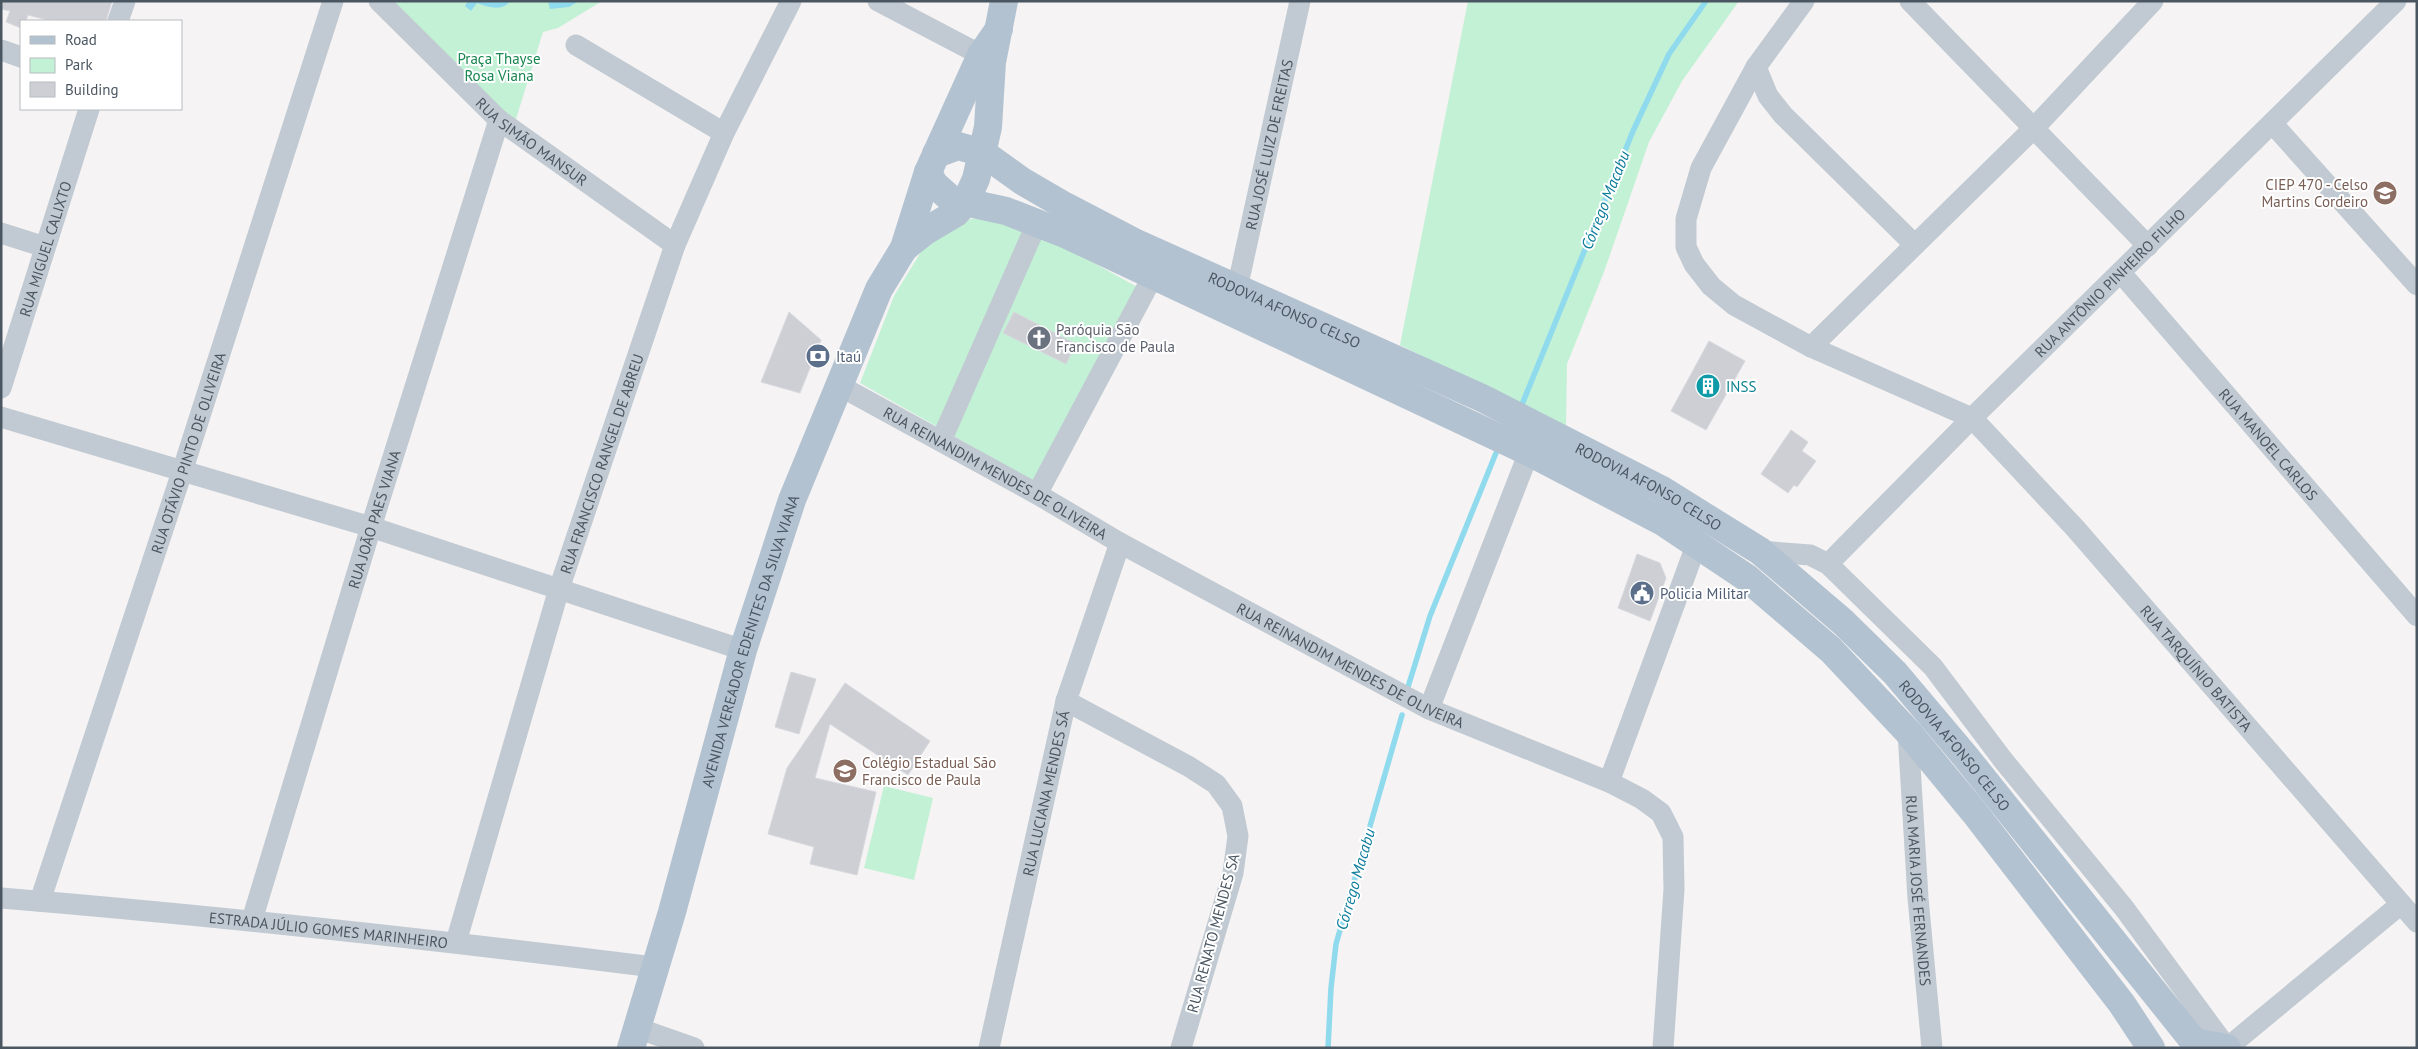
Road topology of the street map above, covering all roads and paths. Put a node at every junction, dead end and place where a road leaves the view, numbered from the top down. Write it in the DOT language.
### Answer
graph roads {
  1 [pos="125,1"];
  2 [pos="333,1"];
  3 [pos="379,1"];
  4 [pos="791,1"];
  5 [pos="878,1"];
  6 [pos="1004,1"];
  7 [pos="1300,1"];
  8 [pos="1804,1"];
  9 [pos="1910,1"];
  10 [pos="2151,2"];
  11 [pos="2393,2"];
  12 [pos="118,20"];
  13 [pos="999,29"];
  14 [pos="576,45"];
  15 [pos="1,50"];
  16 [pos="981,55"];
  17 [pos="20,57"];
  18 [pos="1756,67"];
  19 [pos="88,110"];
  20 [pos="499,120"];
  21 [pos="2272,123"];
  22 [pos="2034,128"];
  23 [pos="724,133"];
  24 [pos="983,153"];
  25 [pos="932,163"];
  26 [pos="965,203"];
  27 [pos="1036,223"];
  28 [pos="1,233"];
  29 [pos="675,245"];
  30 [pos="1915,245"];
  31 [pos="2148,246"];
  32 [pos="45,247"];
  33 [pos="904,248"];
  34 [pos="2121,273"];
  35 [pos="1154,274"];
  36 [pos="2417,285"];
  37 [pos="1237,289"];
  38 [pos="1811,347"];
  39 [pos="840,386"];
  40 [pos="1,388"];
  41 [pos="1,417"];
  42 [pos="1972,418"];
  43 [pos="941,441"];
  44 [pos="1529,452"];
  45 [pos="182,472"];
  46 [pos="1037,494"];
  47 [pos="370,527"];
  48 [pos="1698,543"];
  49 [pos="1120,544"];
  50 [pos="1760,551"];
  51 [pos="1828,564"];
  52 [pos="559,589"];
  53 [pos="2417,616"];
  54 [pos="743,650"];
  55 [pos="1066,701"];
  56 [pos="1429,709"];
  57 [pos="1908,732"];
  58 [pos="1985,736"];
  59 [pos="1965,756"];
  60 [pos="1609,782"];
  61 [pos="1,898"];
  62 [pos="40,901"];
  63 [pos="2401,904"];
  64 [pos="252,920"];
  65 [pos="2417,922"];
  66 [pos="456,942"];
  67 [pos="654,967"];
  68 [pos="634,1038"];
  69 [pos="2197,1045"];
  70 [pos="694,1048"];
  71 [pos="989,1048"];
  72 [pos="1181,1048"];
  73 [pos="1663,1048"];
  74 [pos="1932,1048"];
  75 [pos="2151,1048"];
  76 [pos="2227,1048"];
  1 -- 12 [label="street"];
  2 -- 45 [label="street, RUA OTÁVIO PINTO DE OLIVEIRA"];
  3 -- 20 [label="street, RUA SIMÃO MANSUR"];
  4 -- 23 [label="street, RUA FRANCISCO RANGEL DE ABREU"];
  5 -- 16 [label="street"];
  6 -- 13 [label="main road, AVENIDA VEREADOR EDENITES DA SILVA VIANA"];
  7 -- 37 [label="street, RUA JOSÉ LUIZ DE FREITAS"];
  8 -- 18 [label="street"];
  9 -- 22 [label="street"];
  10 -- 22 [label="street"];
  11 -- 21 [label="street, RUA ANTÔNIO PINHEIRO FILHO"];
  13 -- 16 [label="main road, AVENIDA VEREADOR EDENITES DA SILVA VIANA"];
  13 -- 24 [label="main road, AVENIDA VEREADOR EDENITES DA SILVA VIANA"];
  14 -- 23 [label="street"];
  15 -- 17 [label="street"];
  16 -- 25 [label="main road, AVENIDA VEREADOR EDENITES DA SILVA VIANA"];
  18 -- 30 [label="street"];
  18 -- 38 [label="street"];
  19 -- 32 [label="street, RUA MIGUEL CALIXTO"];
  20 -- 29 [label="street, RUA SIMÃO MANSUR"];
  20 -- 47 [label="street, RUA JOÃO PAES VIANA"];
  21 -- 31 [label="street, RUA ANTÔNIO PINHEIRO FILHO"];
  21 -- 36 [label="street"];
  22 -- 30 [label="street"];
  22 -- 31 [label="street"];
  23 -- 29 [label="street, RUA FRANCISCO RANGEL DE ABREU"];
  24 -- 25 [label="main road, RODOVIA AFONSO CELSO"];
  24 -- 26 [label="main road, AVENIDA VEREADOR EDENITES DA SILVA VIANA"];
  24 -- 37 [label="main road, RODOVIA AFONSO CELSO"];
  25 -- 26 [label="main road, RODOVIA AFONSO CELSO"];
  25 -- 33 [label="main road, AVENIDA VEREADOR EDENITES DA SILVA VIANA"];
  26 -- 27 [label="main road, RODOVIA AFONSO CELSO"];
  26 -- 33 [label="main road, AVENIDA VEREADOR EDENITES DA SILVA VIANA"];
  27 -- 35 [label="main road, RODOVIA AFONSO CELSO"];
  27 -- 43 [label="street"];
  28 -- 32 [label="street"];
  29 -- 52 [label="street, RUA FRANCISCO RANGEL DE ABREU"];
  30 -- 38 [label="street"];
  31 -- 34 [label="street, RUA ANTÔNIO PINHEIRO FILHO"];
  32 -- 40 [label="street, RUA MIGUEL CALIXTO"];
  33 -- 39 [label="main road, AVENIDA VEREADOR EDENITES DA SILVA VIANA"];
  34 -- 42 [label="street, RUA ANTÔNIO PINHEIRO FILHO"];
  34 -- 53 [label="street, RUA MANOEL CARLOS"];
  35 -- 44 [label="main road, RODOVIA AFONSO CELSO"];
  35 -- 46 [label="street"];
  37 -- 50 [label="main road, RODOVIA AFONSO CELSO"];
  38 -- 42 [label="street"];
  39 -- 43 [label="street, RUA REINANDIM MENDES DE OLIVEIRA"];
  39 -- 54 [label="main road, AVENIDA VEREADOR EDENITES DA SILVA VIANA"];
  41 -- 45 [label="street"];
  42 -- 51 [label="street, RUA ANTÔNIO PINHEIRO FILHO"];
  42 -- 63 [label="street, RUA TARQUÍNIO BATISTA"];
  43 -- 46 [label="street, RUA REINANDIM MENDES DE OLIVEIRA"];
  44 -- 48 [label="main road, RODOVIA AFONSO CELSO"];
  44 -- 56 [label="street"];
  45 -- 47 [label="street"];
  45 -- 62 [label="street, RUA OTÁVIO PINTO DE OLIVEIRA"];
  46 -- 49 [label="street, RUA REINANDIM MENDES DE OLIVEIRA"];
  47 -- 52 [label="street"];
  47 -- 64 [label="street, RUA JOÃO PAES VIANA"];
  48 -- 57 [label="main road, RODOVIA AFONSO CELSO"];
  48 -- 60 [label="street"];
  49 -- 55 [label="street, RUA LUCIANA MENDES SÁ"];
  49 -- 56 [label="street, RUA REINANDIM MENDES DE OLIVEIRA"];
  50 -- 51 [label="street"];
  50 -- 59 [label="main road, RODOVIA AFONSO CELSO"];
  51 -- 58 [label="street"];
  52 -- 54 [label="street"];
  52 -- 66 [label="street, RUA FRANCISCO RANGEL DE ABREU"];
  54 -- 67 [label="main road, AVENIDA VEREADOR EDENITES DA SILVA VIANA"];
  55 -- 71 [label="street, RUA LUCIANA MENDES SÁ"];
  55 -- 72 [label="street, RUA RENATO MENDES SA"];
  56 -- 60 [label="street, RUA REINANDIM MENDES DE OLIVEIRA"];
  57 -- 74 [label="street, RUA MARIA JOSÉ FERNANDES"];
  57 -- 75 [label="main road, RODOVIA AFONSO CELSO"];
  58 -- 59 [label="street"];
  58 -- 76 [label="street"];
  59 -- 69 [label="main road, RODOVIA AFONSO CELSO"];
  60 -- 73 [label="street, RUA REINANDIM MENDES DE OLIVEIRA"];
  61 -- 62 [label="street, ESTRADA JÚLIO GOMES MARINHEIRO"];
  62 -- 64 [label="street, ESTRADA JÚLIO GOMES MARINHEIRO"];
  63 -- 65 [label="street, RUA TARQUÍNIO BATISTA"];
  63 -- 76 [label="street"];
  64 -- 66 [label="street, ESTRADA JÚLIO GOMES MARINHEIRO"];
  66 -- 67 [label="street, ESTRADA JÚLIO GOMES MARINHEIRO"];
  67 -- 68 [label="main road, AVENIDA VEREADOR EDENITES DA SILVA VIANA"];
  68 -- 70 [label="street"];
  69 -- 76 [label="main road"];
}
